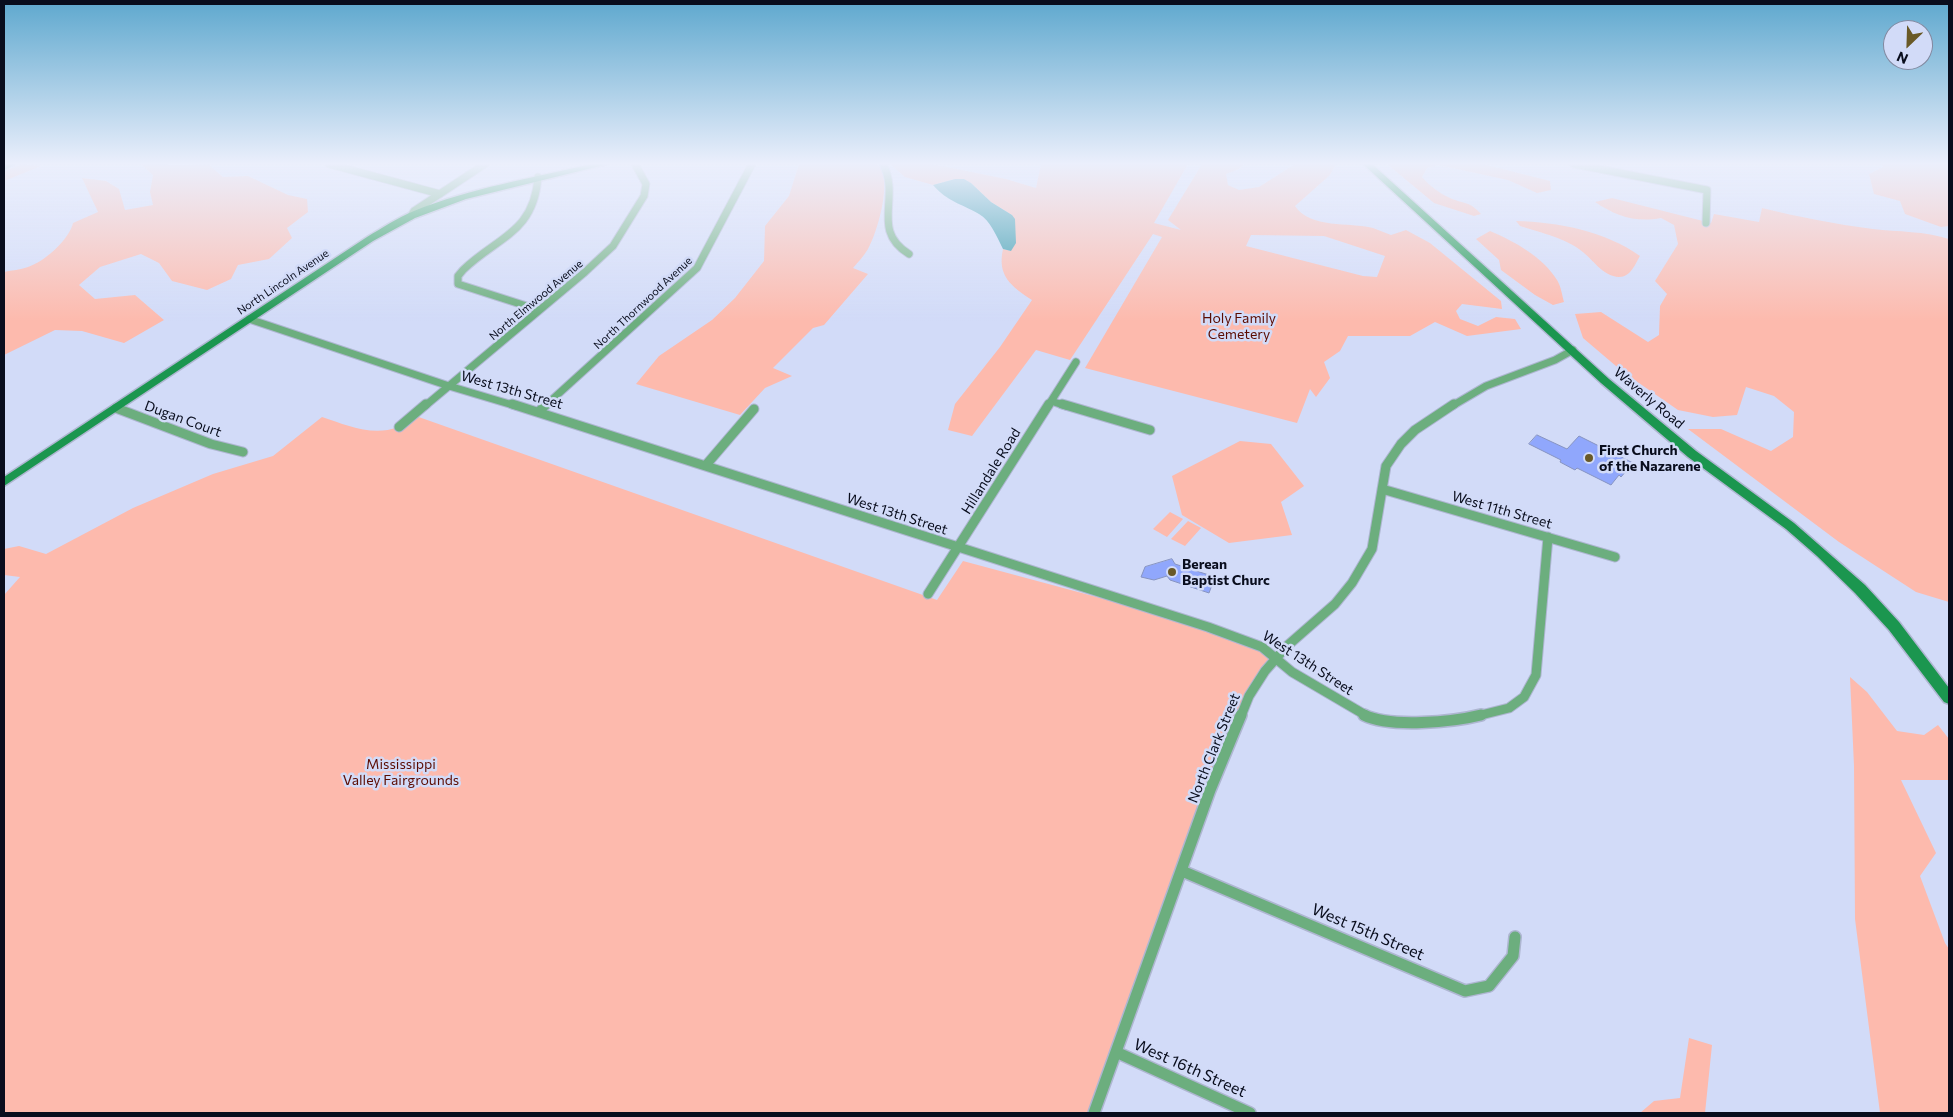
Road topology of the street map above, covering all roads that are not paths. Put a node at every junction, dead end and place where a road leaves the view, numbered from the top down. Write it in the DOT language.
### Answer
graph roads {
  1 [pos="411,216"];
  2 [pos="528,216"];
  3 [pos="631,216"];
  4 [pos="725,216"];
  5 [pos="890,216"];
  6 [pos="1425,216"];
  7 [pos="1706,216"];
  8 [pos="1706,222"];
  9 [pos="909,254"];
  10 [pos="539,310"];
  11 [pos="249,319"];
  12 [pos="1573,350"];
  13 [pos="1076,362"];
  14 [pos="449,386"];
  15 [pos="1051,401"];
  16 [pos="116,408"];
  17 [pos="754,409"];
  18 [pos="538,412"];
  19 [pos="398,427"];
  20 [pos="1150,430"];
  21 [pos="242,452"];
  22 [pos="706,465"];
  23 [pos="4,482"];
  24 [pos="1382,489"];
  25 [pos="1548,537"];
  26 [pos="958,548"];
  27 [pos="1614,557"];
  28 [pos="928,594"];
  29 [pos="1276,659"];
  30 [pos="1949,698"];
  31 [pos="1182,871"];
  32 [pos="1515,937"];
  33 [pos="1116,1052"];
  34 [pos="1094,1113"];
  35 [pos="1250,1113"];
  1 -- 11 [label="street, North Lincoln Avenue"];
  2 -- 10 [label="street"];
  3 -- 10 [label="street, North Elmwood Avenue"];
  4 -- 18 [label="street, North Thornwood Avenue"];
  5 -- 9 [label="street"];
  6 -- 12 [label="street, Waverly Road"];
  7 -- 8 [label="street"];
  10 -- 14 [label="street, North Elmwood Avenue"];
  11 -- 14 [label="street, West 13th Street"];
  11 -- 16 [label="street, North Lincoln Avenue"];
  12 -- 24 [label="street, North Clark Street"];
  12 -- 30 [label="street, Waverly Road"];
  13 -- 15 [label="street, Hillandale Road"];
  14 -- 18 [label="street, West 13th Street"];
  14 -- 19 [label="street, North Elmwood Avenue"];
  15 -- 20 [label="street"];
  15 -- 26 [label="street, Hillandale Road"];
  16 -- 21 [label="street, Dugan Court"];
  16 -- 23 [label="street, North Lincoln Avenue"];
  17 -- 22 [label="street"];
  18 -- 22 [label="street, West 13th Street"];
  22 -- 26 [label="street, West 13th Street"];
  24 -- 25 [label="street, West 11th Street"];
  24 -- 29 [label="street, North Clark Street"];
  25 -- 27 [label="street, West 11th Street"];
  25 -- 29 [label="street, West 13th Street"];
  26 -- 28 [label="street, Hillandale Road"];
  26 -- 29 [label="street, West 13th Street"];
  29 -- 31 [label="street, North Clark Street"];
  31 -- 32 [label="street, West 15th Street"];
  31 -- 33 [label="street, North Clark Street"];
  33 -- 34 [label="street, North Clark Street"];
  33 -- 35 [label="street, West 16th Street"];
}
